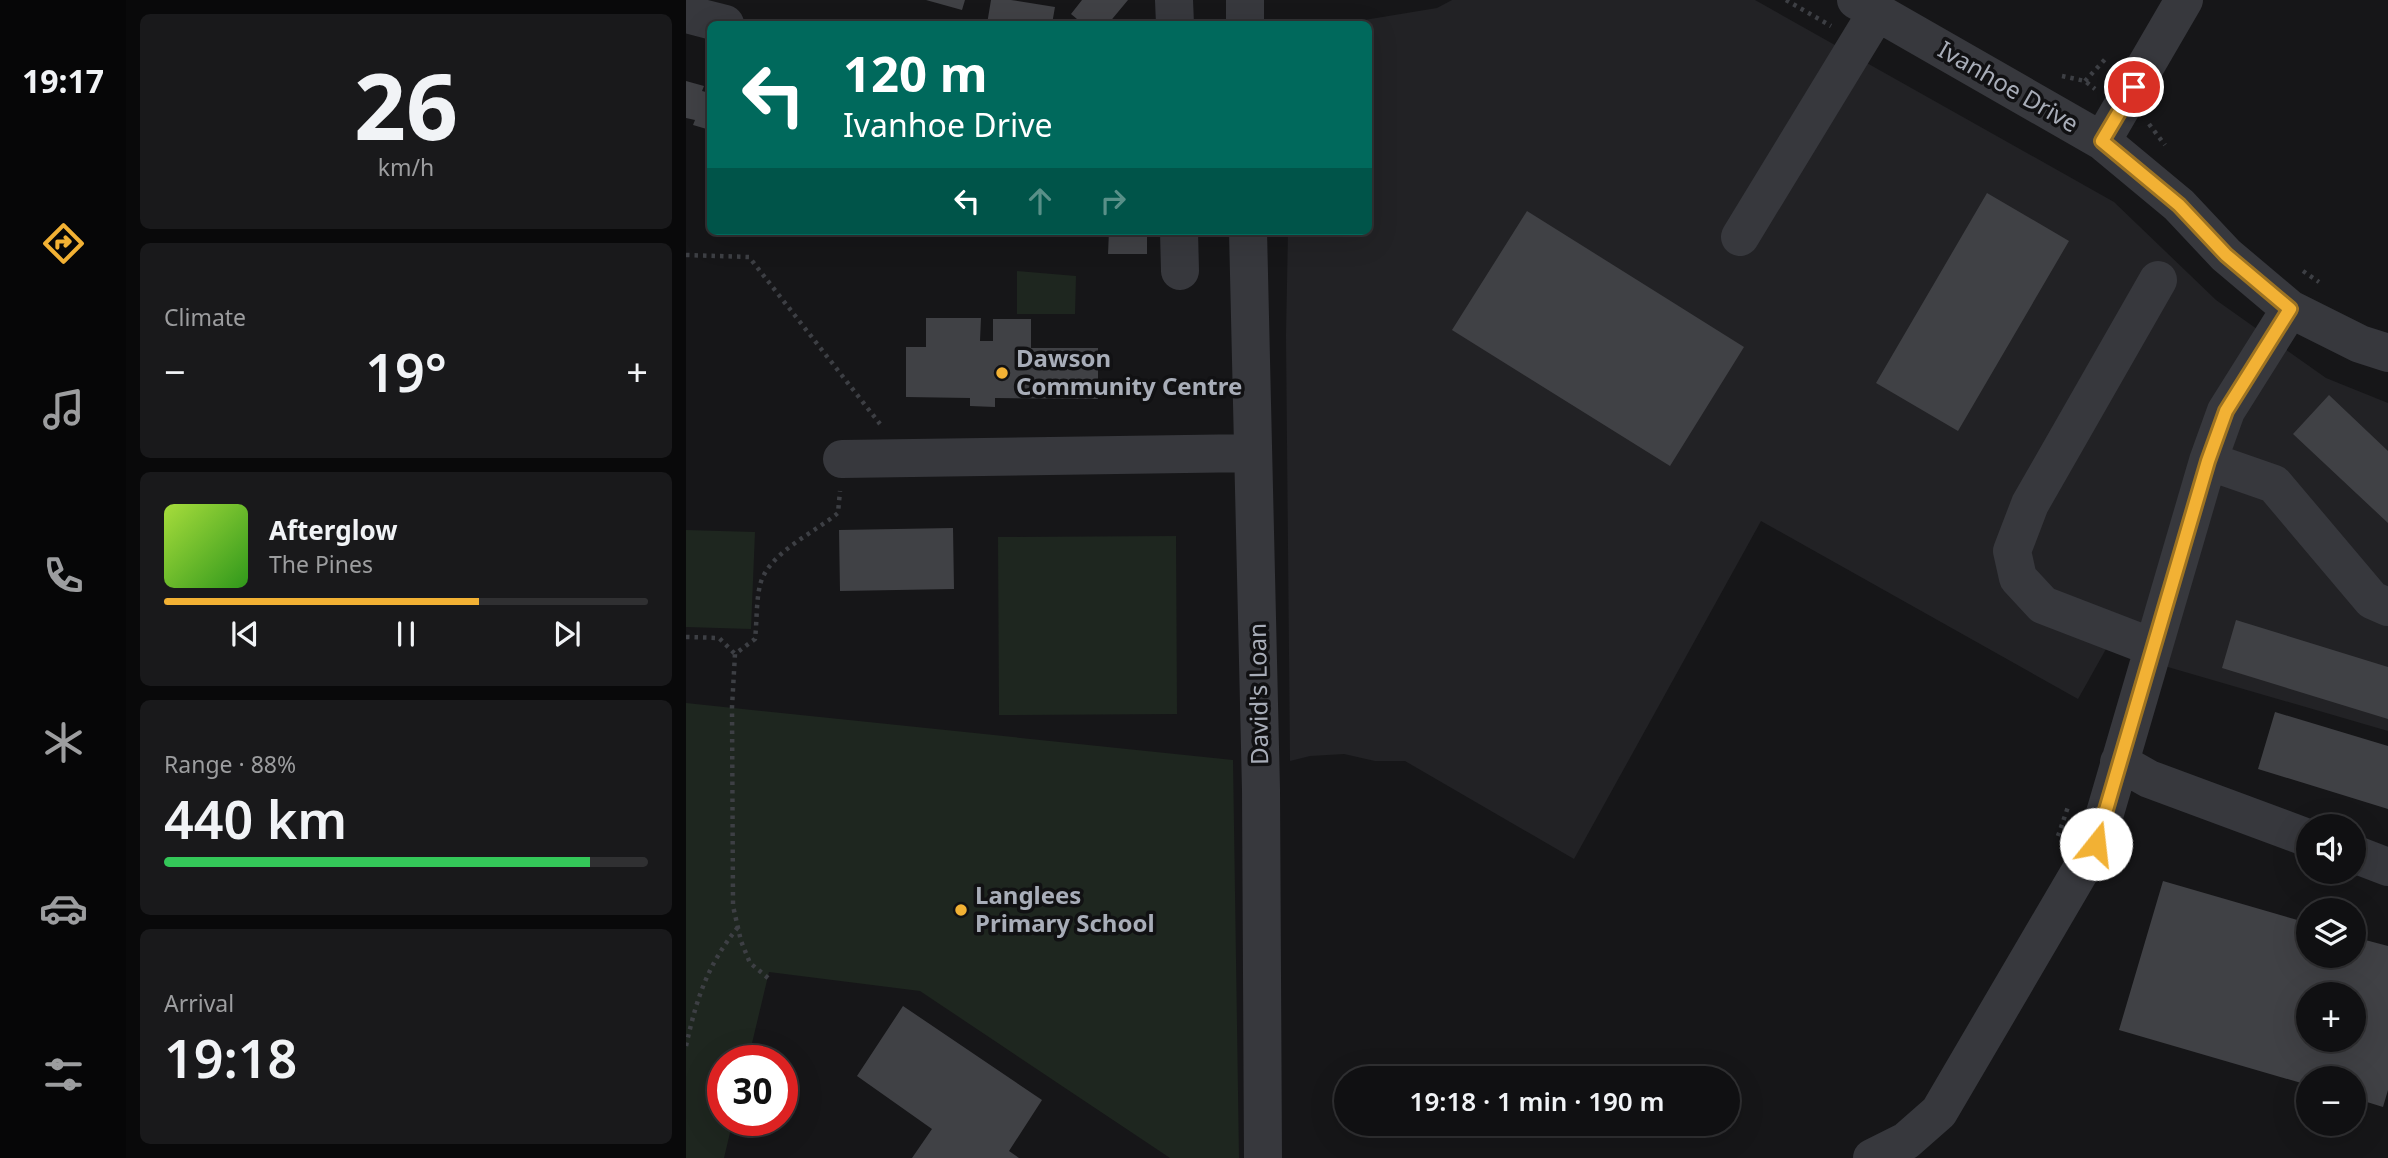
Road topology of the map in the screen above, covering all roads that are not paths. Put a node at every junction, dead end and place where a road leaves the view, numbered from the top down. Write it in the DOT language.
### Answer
graph roads {
  1 [pos="1174,0"];
  2 [pos="1245,0"];
  3 [pos="2184,0"];
  4 [pos="686,14"];
  5 [pos="1864,18"];
  6 [pos="713,21"];
  7 [pos="1175,21"];
  8 [pos="1245,21"];
  9 [pos="2102,141"];
  10 [pos="1179,235"];
  11 [pos="1248,235"];
  12 [pos="1740,237"];
  13 [pos="1180,271"];
  14 [pos="2158,280"];
  15 [pos="2290,309"];
  16 [pos="2388,353"];
  17 [pos="1253,453"];
  18 [pos="842,459"];
  19 [pos="2208,461"];
  20 [pos="2388,607"];
  21 [pos="2152,647"];
  22 [pos="2119,762"];
  23 [pos="2296,834"];
  24 [pos="2366,859"];
  25 [pos="2388,867"];
  26 [pos="1263,1158"];
  27 [pos="1872,1158"];
  1 -- 7 [label="street"];
  2 -- 8 [label="street"];
  3 -- 9 [label="street"];
  4 -- 6 [label="street"];
  5 -- 9 [label="street, Ivanhoe Drive"];
  5 -- 12 [label="street"];
  9 -- 15 [label="street, Ivanhoe Drive"];
  10 -- 13 [label="street"];
  11 -- 17 [label="street, David's Loan"];
  14 -- 21 [label="street"];
  15 -- 16 [label="street, Ivanhoe Drive"];
  15 -- 19 [label="street"];
  17 -- 18 [label="street"];
  17 -- 26 [label="street, David's Loan"];
  19 -- 20 [label="street"];
  19 -- 21 [label="street"];
  21 -- 22 [label="street"];
  22 -- 23 [label="street"];
  22 -- 27 [label="street"];
  24 -- 25 [label="street"];
}
